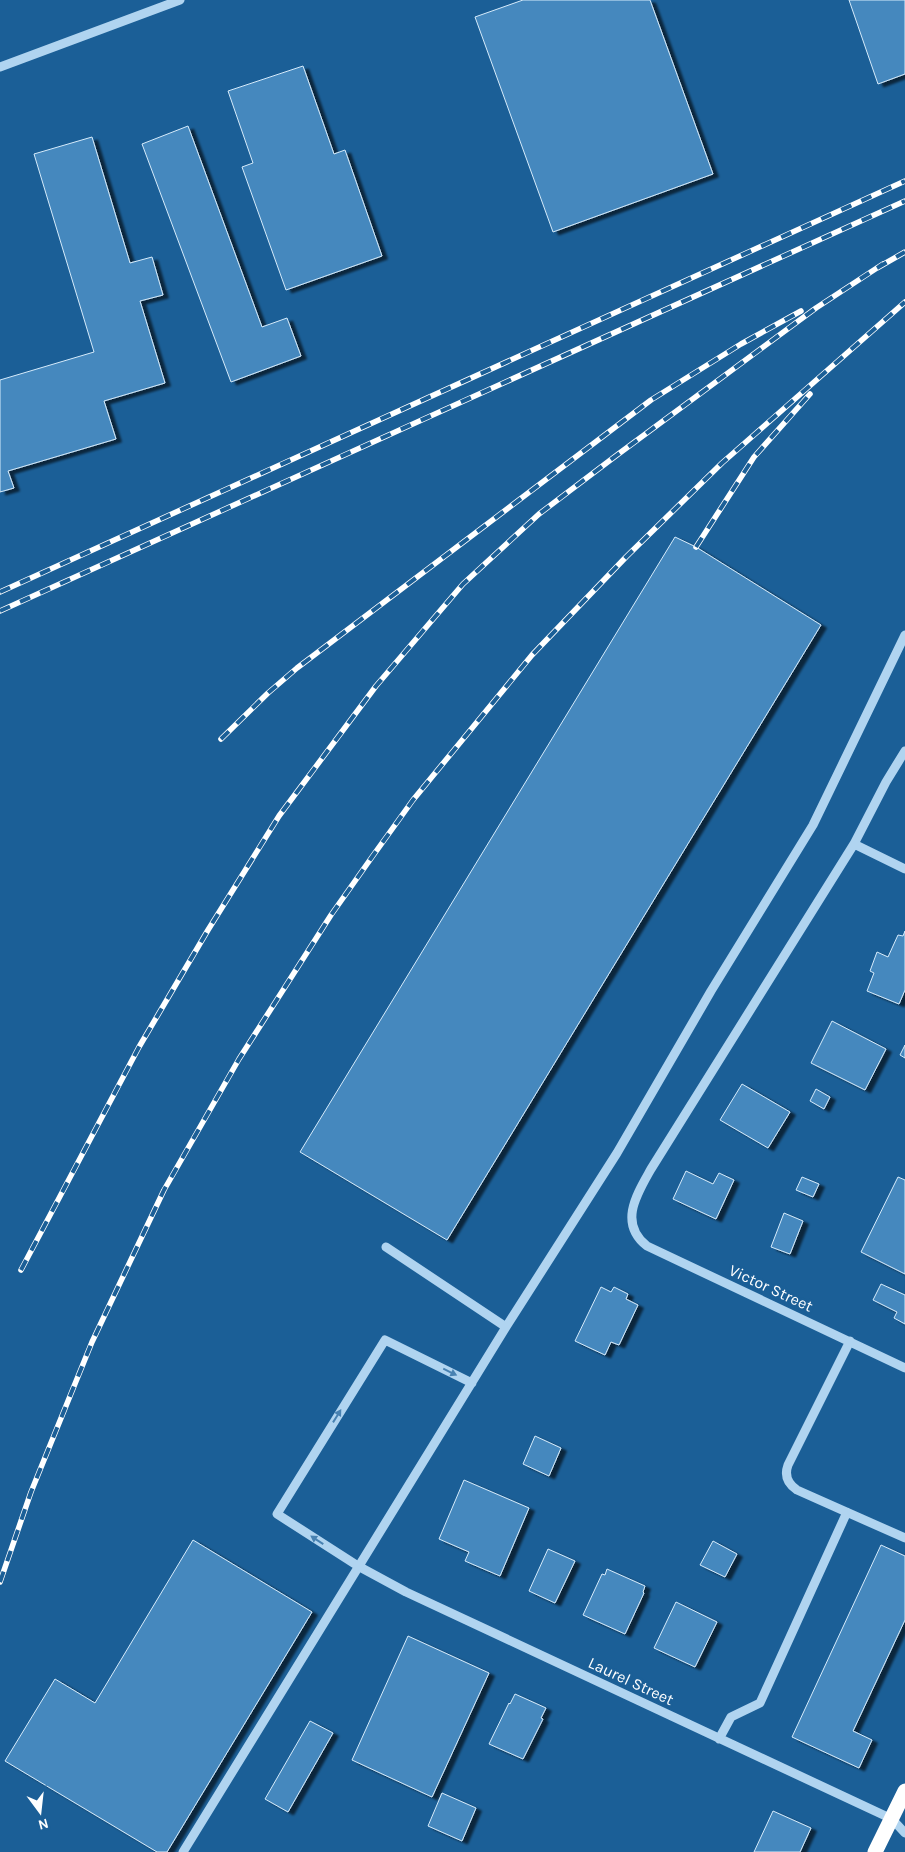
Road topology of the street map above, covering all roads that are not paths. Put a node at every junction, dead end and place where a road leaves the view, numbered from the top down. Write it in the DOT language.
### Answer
graph roads {
  1 [pos="180,0"];
  2 [pos="0,67"];
  3 [pos="905,635"];
  4 [pos="905,751"];
  5 [pos="854,844"];
  6 [pos="905,869"];
  7 [pos="386,1247"];
  8 [pos="506,1327"];
  9 [pos="850,1341"];
  10 [pos="905,1368"];
  11 [pos="472,1383"];
  12 [pos="847,1512"];
  13 [pos="905,1538"];
  14 [pos="358,1566"];
  15 [pos="719,1739"];
  16 [pos="905,1791"];
  17 [pos="892,1819"];
  18 [pos="905,1833"];
  19 [pos="182,1852"];
  20 [pos="876,1852"];
  1 -- 2 [label="street"];
  3 -- 8 [label="street"];
  4 -- 5 [label="street"];
  5 -- 6 [label="street"];
  5 -- 9 [label="street, Victor Street"];
  7 -- 8 [label="street"];
  8 -- 11 [label="street"];
  9 -- 10 [label="street, Victor Street"];
  9 -- 12 [label="street"];
  11 -- 14 [label="street"];
  14 -- 11 [label="street, Laurel Street, one-way"];
  12 -- 13 [label="street"];
  12 -- 15 [label="street"];
  14 -- 15 [label="street, Laurel Street"];
  14 -- 19 [label="street"];
  15 -- 17 [label="street, Laurel Street"];
  16 -- 17 [label="highway"];
  17 -- 18 [label="street"];
  17 -- 20 [label="highway"];
}
